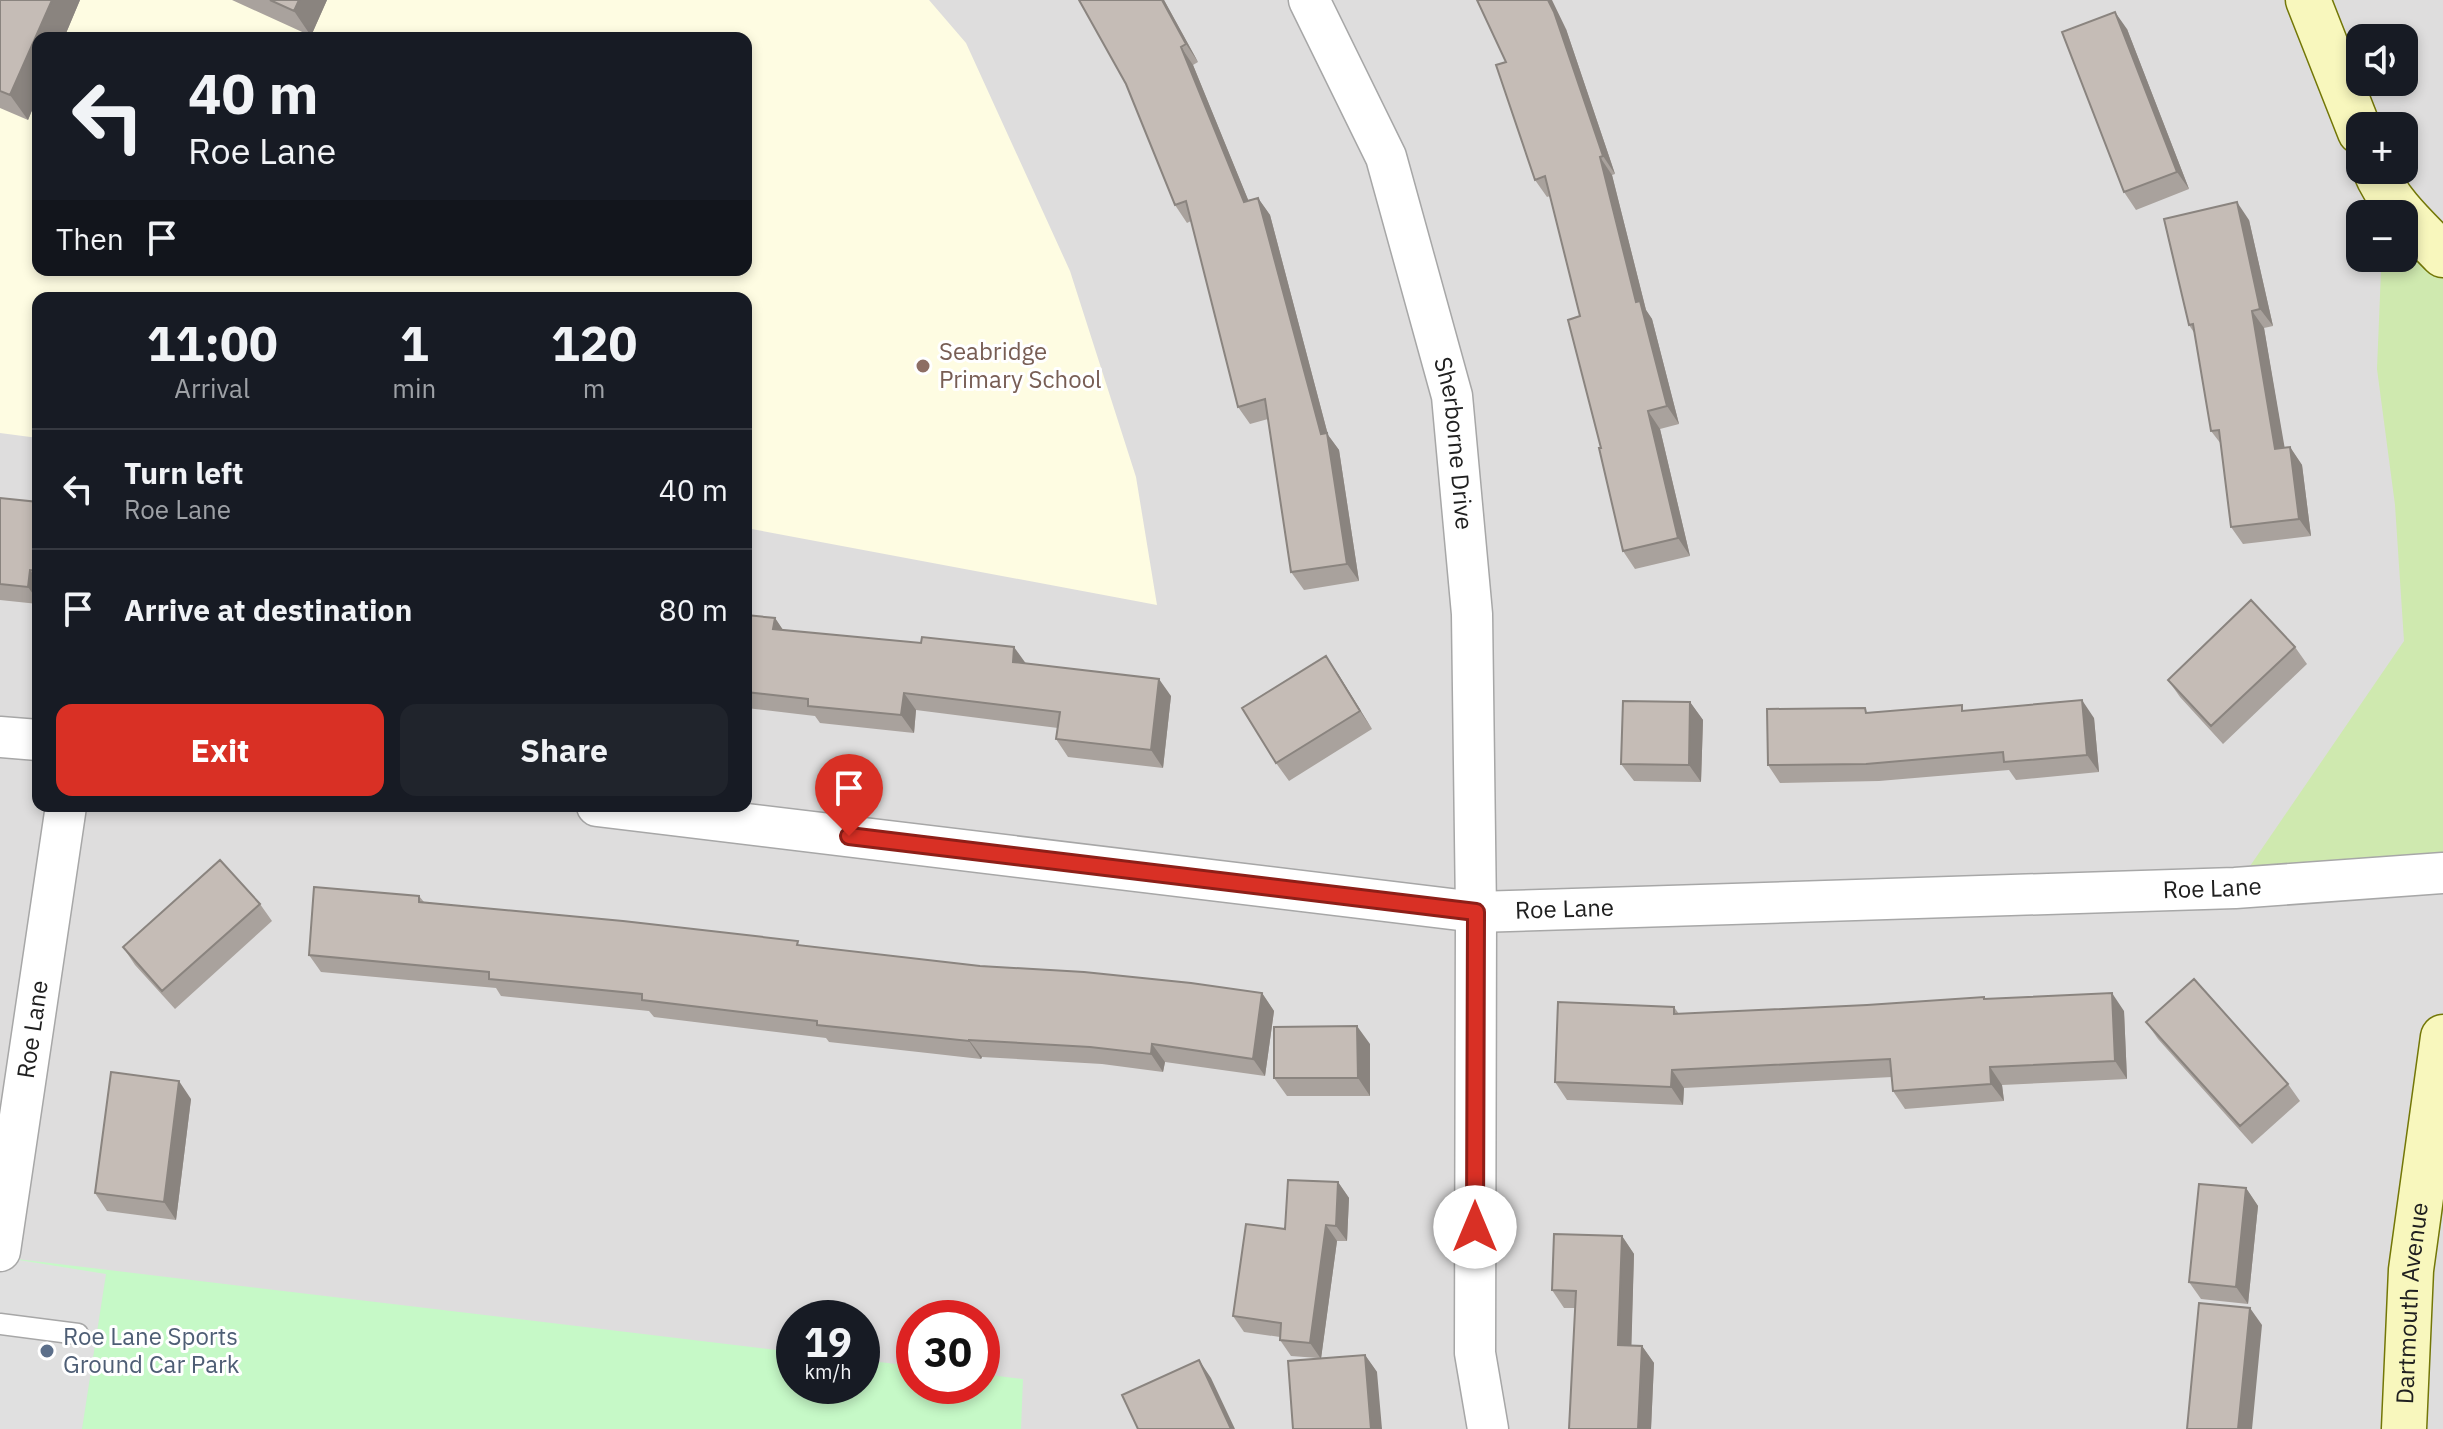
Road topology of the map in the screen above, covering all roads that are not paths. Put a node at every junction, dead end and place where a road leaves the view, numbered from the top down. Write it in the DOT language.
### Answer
graph roads {
  1 [pos="1309,0"];
  2 [pos="2308,0"];
  3 [pos="2352,112"];
  4 [pos="2381,184"];
  5 [pos="2443,255"];
  6 [pos="0,737"];
  7 [pos="32,740"];
  8 [pos="65,812"];
  9 [pos="647,812"];
  10 [pos="2443,873"];
  11 [pos="1476,912"];
  12 [pos="2443,1037"];
  13 [pos="0,1251"];
  14 [pos="0,1324"];
  15 [pos="78,1334"];
  16 [pos="1488,1429"];
  17 [pos="2404,1429"];
  1 -- 11 [label="street, Sherborne Drive"];
  2 -- 3 [label="street"];
  4 -- 5 [label="street"];
  6 -- 7 [label="street"];
  8 -- 13 [label="street, Roe Lane"];
  9 -- 11 [label="street, Roe Lane"];
  10 -- 11 [label="street, Roe Lane"];
  11 -- 16 [label="street, Sherborne Drive"];
  12 -- 17 [label="street, Dartmouth Avenue"];
  14 -- 15 [label="lane"];
}
